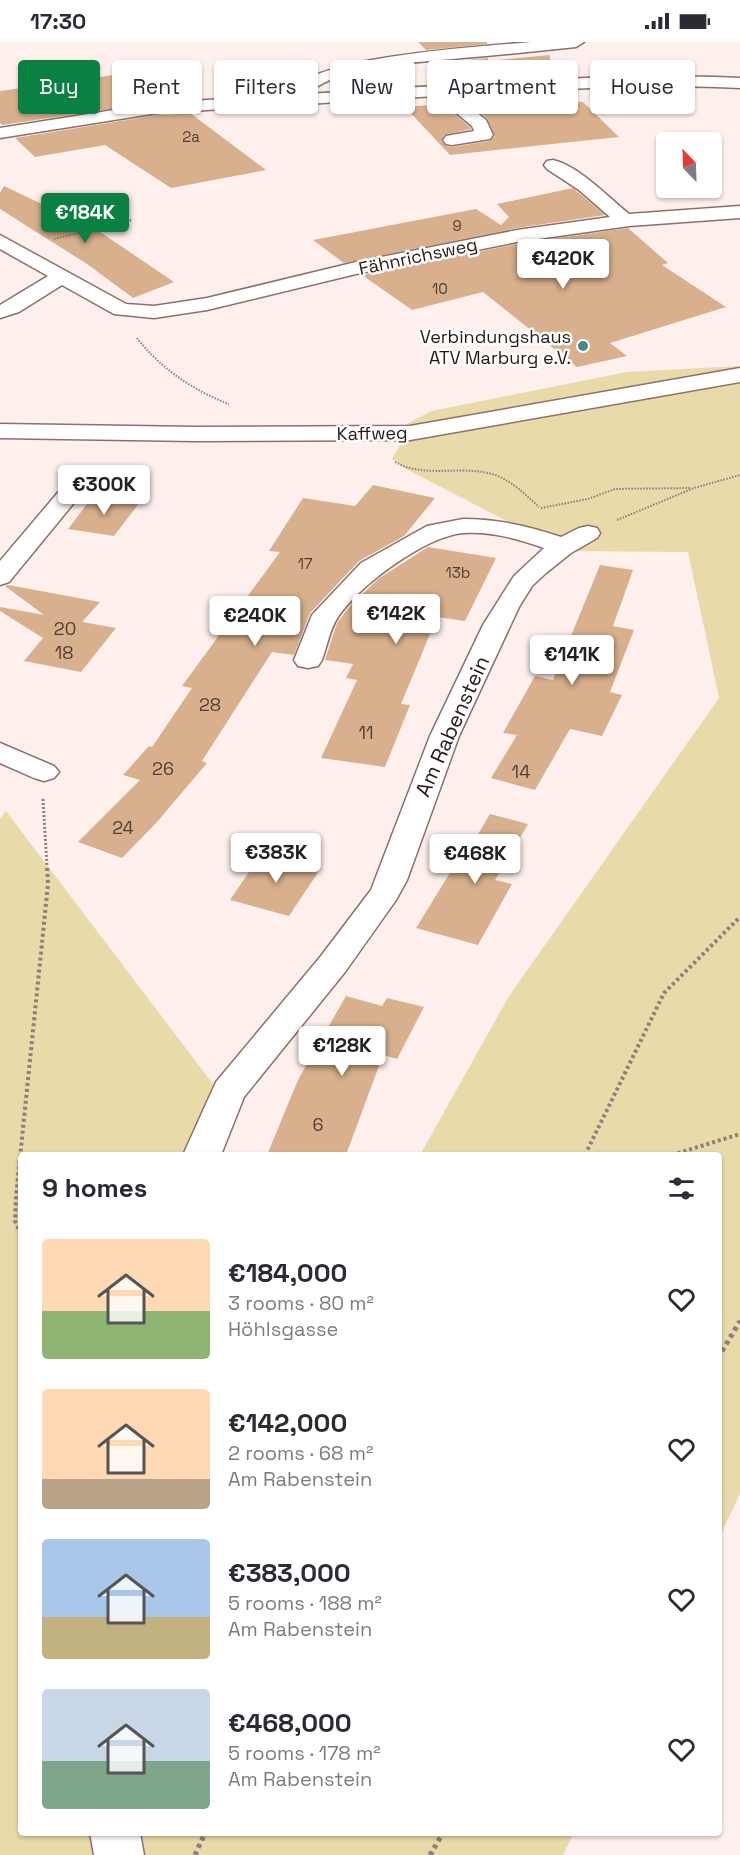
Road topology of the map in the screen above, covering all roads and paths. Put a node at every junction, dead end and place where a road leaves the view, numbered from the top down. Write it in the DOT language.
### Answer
graph roads {
  1 [pos="441,42"];
  2 [pos="576,42"];
  3 [pos="422,58"];
  4 [pos="318,79"];
  5 [pos="740,83"];
  6 [pos="578,84"];
  7 [pos="427,93"];
  8 [pos="318,99"];
  9 [pos="214,105"];
  10 [pos="468,114"];
  11 [pos="0,134"];
  12 [pos="452,140"];
  13 [pos="553,165"];
  14 [pos="740,212"];
  15 [pos="132,219"];
  16 [pos="625,221"];
  17 [pos="7,245"];
  18 [pos="62,276"];
  19 [pos="128,311"];
  20 [pos="0,312"];
  21 [pos="740,375"];
  22 [pos="238,407"];
  23 [pos="0,431"];
  24 [pos="396,434"];
  25 [pos="740,475"];
  26 [pos="74,488"];
  27 [pos="694,488"];
  28 [pos="540,508"];
  29 [pos="574,540"];
  30 [pos="0,577"];
  31 [pos="308,660"];
  32 [pos="0,752"];
  33 [pos="44,772"];
  34 [pos="740,917"];
  35 [pos="40,970"];
  36 [pos="740,1134"];
  37 [pos="21,1152"];
  38 [pos="203,1152"];
  39 [pos="586,1152"];
  40 [pos="682,1152"];
  41 [pos="18,1178"];
  42 [pos="18,1228"];
  43 [pos="740,1321"];
  44 [pos="722,1351"];
  45 [pos="116,1836"];
  46 [pos="204,1836"];
  47 [pos="441,1836"];
  48 [pos="119,1855"];
  49 [pos="195,1855"];
  50 [pos="430,1855"];
  1 -- 3 [label="street"];
  2 -- 3 [label="street"];
  3 -- 4 [label="street"];
  5 -- 6 [label="street"];
  7 -- 8 [label="street"];
  9 -- 11 [label="street"];
  10 -- 12 [label="street"];
  13 -- 16 [label="street"];
  14 -- 16 [label="street, Fähnrichsweg"];
  15 -- 17 [label="path"];
  16 -- 19 [label="street, Fähnrichsweg"];
  17 -- 18 [label="street"];
  18 -- 19 [label="street"];
  18 -- 20 [label="street"];
  19 -- 22 [label="path"];
  21 -- 24 [label="street, Kaffweg"];
  23 -- 24 [label="street, Kaffweg"];
  24 -- 28 [label="path"];
  25 -- 27 [label="path"];
  26 -- 30 [label="street"];
  27 -- 28 [label="path"];
  27 -- 29 [label="path"];
  28 -- 29 [label="path"];
  29 -- 31 [label="street"];
  29 -- 38 [label="street, Am Rabenstein"];
  32 -- 33 [label="street"];
  33 -- 35 [label="path"];
  34 -- 39 [label="path"];
  35 -- 37 [label="path"];
  36 -- 40 [label="path"];
  41 -- 42 [label="path"];
  43 -- 44 [label="path"];
  45 -- 48 [label="street"];
  46 -- 49 [label="path"];
  47 -- 50 [label="path"];
}
